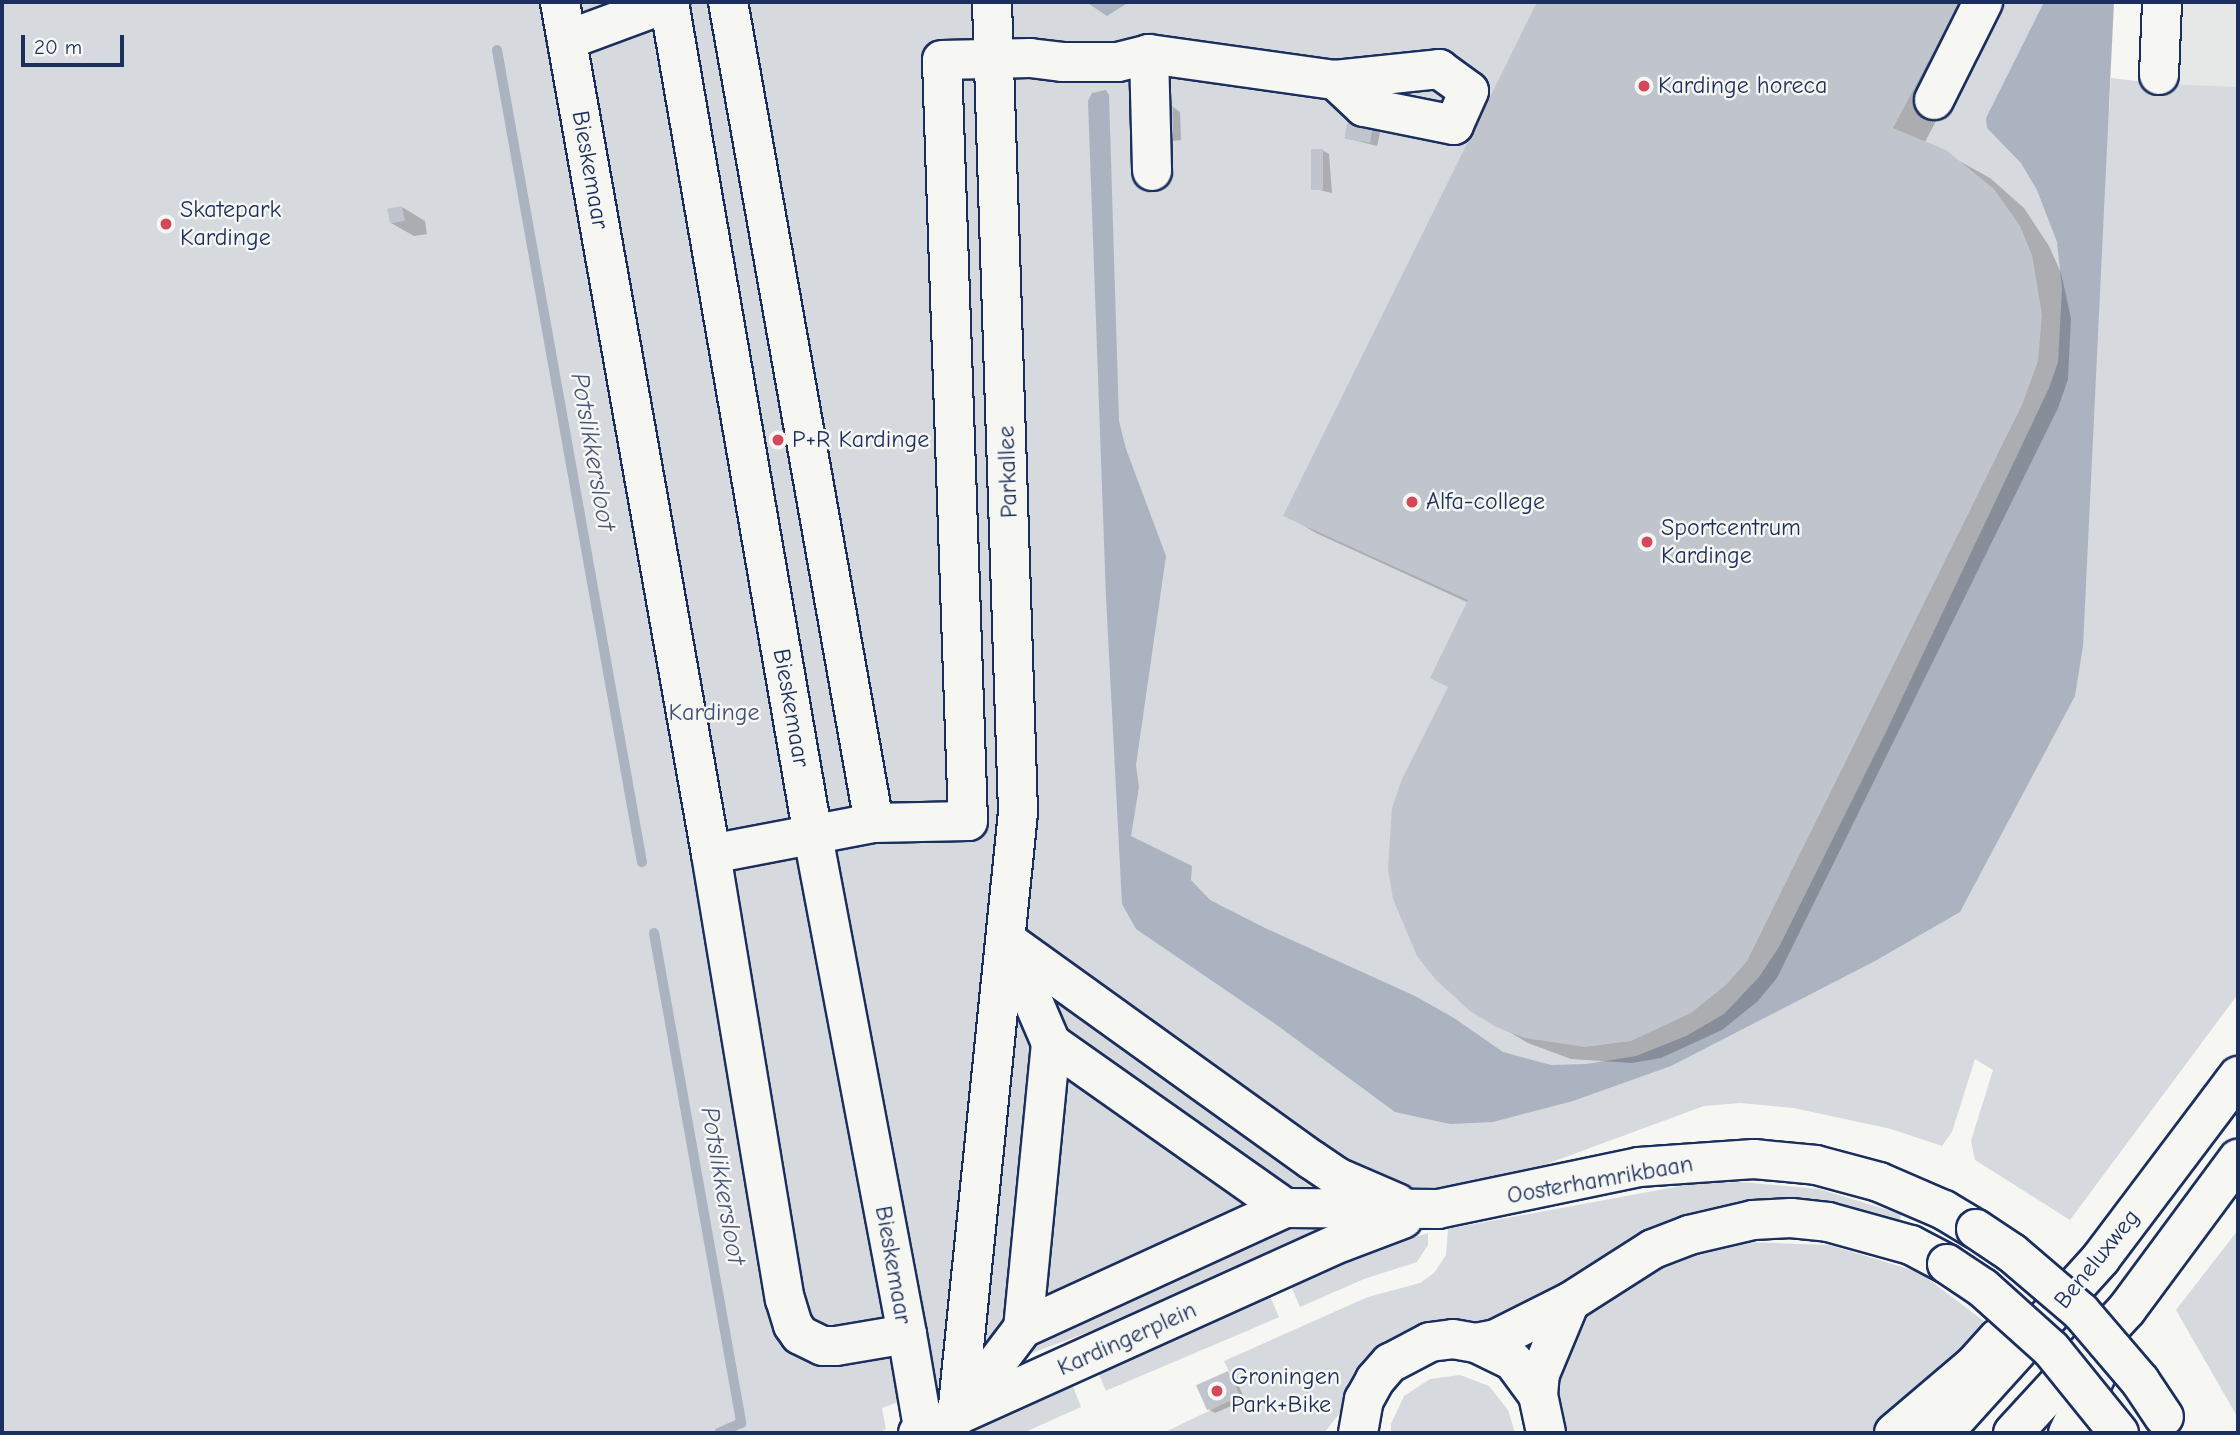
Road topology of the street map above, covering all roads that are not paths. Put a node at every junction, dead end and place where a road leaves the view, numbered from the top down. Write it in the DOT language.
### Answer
graph roads {
  1 [pos="560,2"];
  2 [pos="669,2"];
  3 [pos="728,2"];
  4 [pos="991,2"];
  5 [pos="1983,2"];
  6 [pos="2162,2"];
  7 [pos="567,40"];
  8 [pos="1149,54"];
  9 [pos="994,58"];
  10 [pos="2159,75"];
  11 [pos="1335,80"];
  12 [pos="1934,100"];
  13 [pos="1152,171"];
  14 [pos="874,823"];
  15 [pos="813,836"];
  16 [pos="711,855"];
  17 [pos="1007,942"];
  18 [pos="1032,1000"];
  19 [pos="1089,1000"];
  20 [pos="1051,1043"];
  21 [pos="996,1057"];
  22 [pos="2238,1076"];
  23 [pos="2238,1159"];
  24 [pos="1312,1160"];
  25 [pos="2171,1163"];
  26 [pos="1303,1209"];
  27 [pos="1428,1210"];
  28 [pos="1296,1263"];
  29 [pos="1570,1302"];
  30 [pos="2127,1310"];
  31 [pos="1023,1328"];
  32 [pos="908,1334"];
  33 [pos="1476,1342"];
  34 [pos="1538,1395"];
  35 [pos="2169,1425"];
  36 [pos="931,1428"];
  37 [pos="1354,1429"];
  38 [pos="1546,1433"];
  39 [pos="1894,1433"];
  40 [pos="1943,1433"];
  41 [pos="2013,1433"];
  42 [pos="2068,1433"];
  43 [pos="2119,1433"];
  1 -- 7 [label="main road, Bieskemaar"];
  2 -- 7 [label="main road"];
  2 -- 15 [label="main road, Bieskemaar"];
  3 -- 14 [label="main road"];
  4 -- 9 [label="main road, Parkallee"];
  5 -- 12 [label="main road"];
  6 -- 10 [label="main road"];
  7 -- 16 [label="main road, Bieskemaar"];
  8 -- 9 [label="main road"];
  8 -- 11 [label="main road"];
  8 -- 13 [label="main road"];
  9 -- 14 [label="main road"];
  9 -- 17 [label="main road, Parkallee"];
  14 -- 15 [label="main road"];
  15 -- 16 [label="main road"];
  15 -- 32 [label="main road, Bieskemaar"];
  16 -- 32 [label="main road, Bieskemaar"];
  17 -- 18 [label="main road"];
  17 -- 19 [label="main road"];
  17 -- 21 [label="main road"];
  18 -- 19 [label="main road"];
  18 -- 20 [label="main road"];
  18 -- 21 [label="main road"];
  19 -- 24 [label="main road"];
  20 -- 26 [label="main road"];
  20 -- 31 [label="main road"];
  21 -- 36 [label="main road"];
  22 -- 25 [label="main road, Beneluxweg"];
  23 -- 30 [label="main road"];
  24 -- 26 [label="main road"];
  24 -- 27 [label="main road"];
  25 -- 39 [label="main road"];
  25 -- 40 [label="main road, Beneluxweg"];
  26 -- 27 [label="main road"];
  26 -- 28 [label="main road"];
  26 -- 31 [label="main road"];
  27 -- 28 [label="main road, Kardingerplein"];
  27 -- 35 [label="main road, Oosterhamrikbaan, bridge"];
  28 -- 36 [label="main road, Kardingerplein"];
  29 -- 33 [label="main road"];
  29 -- 34 [label="main road"];
  29 -- 43 [label="main road, bridge"];
  30 -- 41 [label="main road"];
  30 -- 42 [label="main road"];
  31 -- 36 [label="main road"];
  32 -- 36 [label="main road"];
  33 -- 34 [label="main road"];
  33 -- 37 [label="main road"];
  34 -- 38 [label="main road"];
}
